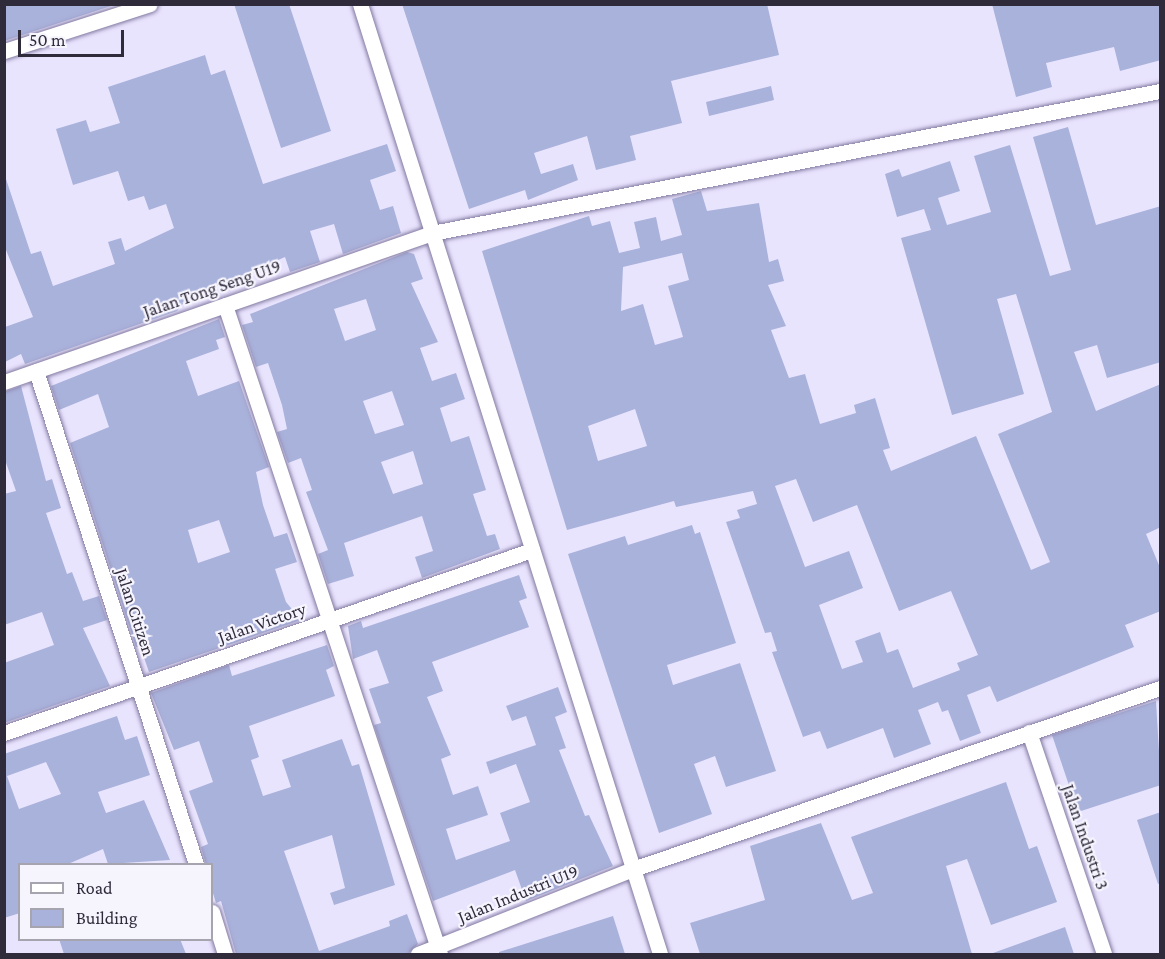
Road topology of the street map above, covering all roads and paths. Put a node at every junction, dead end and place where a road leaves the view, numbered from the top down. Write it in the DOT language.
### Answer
graph roads {
  1 [pos="150,4"];
  2 [pos="360,4"];
  3 [pos="4,51"];
  4 [pos="1161,91"];
  5 [pos="432,233"];
  6 [pos="225,305"];
  7 [pos="36,371"];
  8 [pos="4,382"];
  9 [pos="532,550"];
  10 [pos="329,620"];
  11 [pos="138,687"];
  12 [pos="1161,688"];
  13 [pos="1029,732"];
  14 [pos="4,733"];
  15 [pos="196,863"];
  16 [pos="633,869"];
  17 [pos="213,915"];
  18 [pos="439,951"];
  19 [pos="225,954"];
  20 [pos="418,954"];
  21 [pos="660,954"];
  22 [pos="1104,954"];
  1 -- 3 [label="street"];
  2 -- 5 [label="street"];
  4 -- 5 [label="street, Jalan Tong Seng U19"];
  5 -- 6 [label="street, Jalan Tong Seng U19"];
  5 -- 9 [label="street"];
  6 -- 7 [label="street, Jalan Tong Seng U19"];
  6 -- 10 [label="street"];
  7 -- 8 [label="street, Jalan Tong Seng U19"];
  7 -- 11 [label="street, Jalan Citizen"];
  9 -- 10 [label="street, Jalan Victory"];
  9 -- 16 [label="street"];
  10 -- 11 [label="street, Jalan Victory"];
  10 -- 18 [label="street"];
  11 -- 14 [label="street, Jalan Victory"];
  11 -- 15 [label="street, Jalan Citizen"];
  12 -- 13 [label="street, Jalan Industri U19"];
  13 -- 16 [label="street, Jalan Industri U19"];
  13 -- 22 [label="street, Jalan Industri 3"];
  16 -- 18 [label="street, Jalan Industri U19"];
  16 -- 21 [label="street"];
  17 -- 19 [label="street"];
  18 -- 20 [label="street, Jalan Industri U19"];
}
